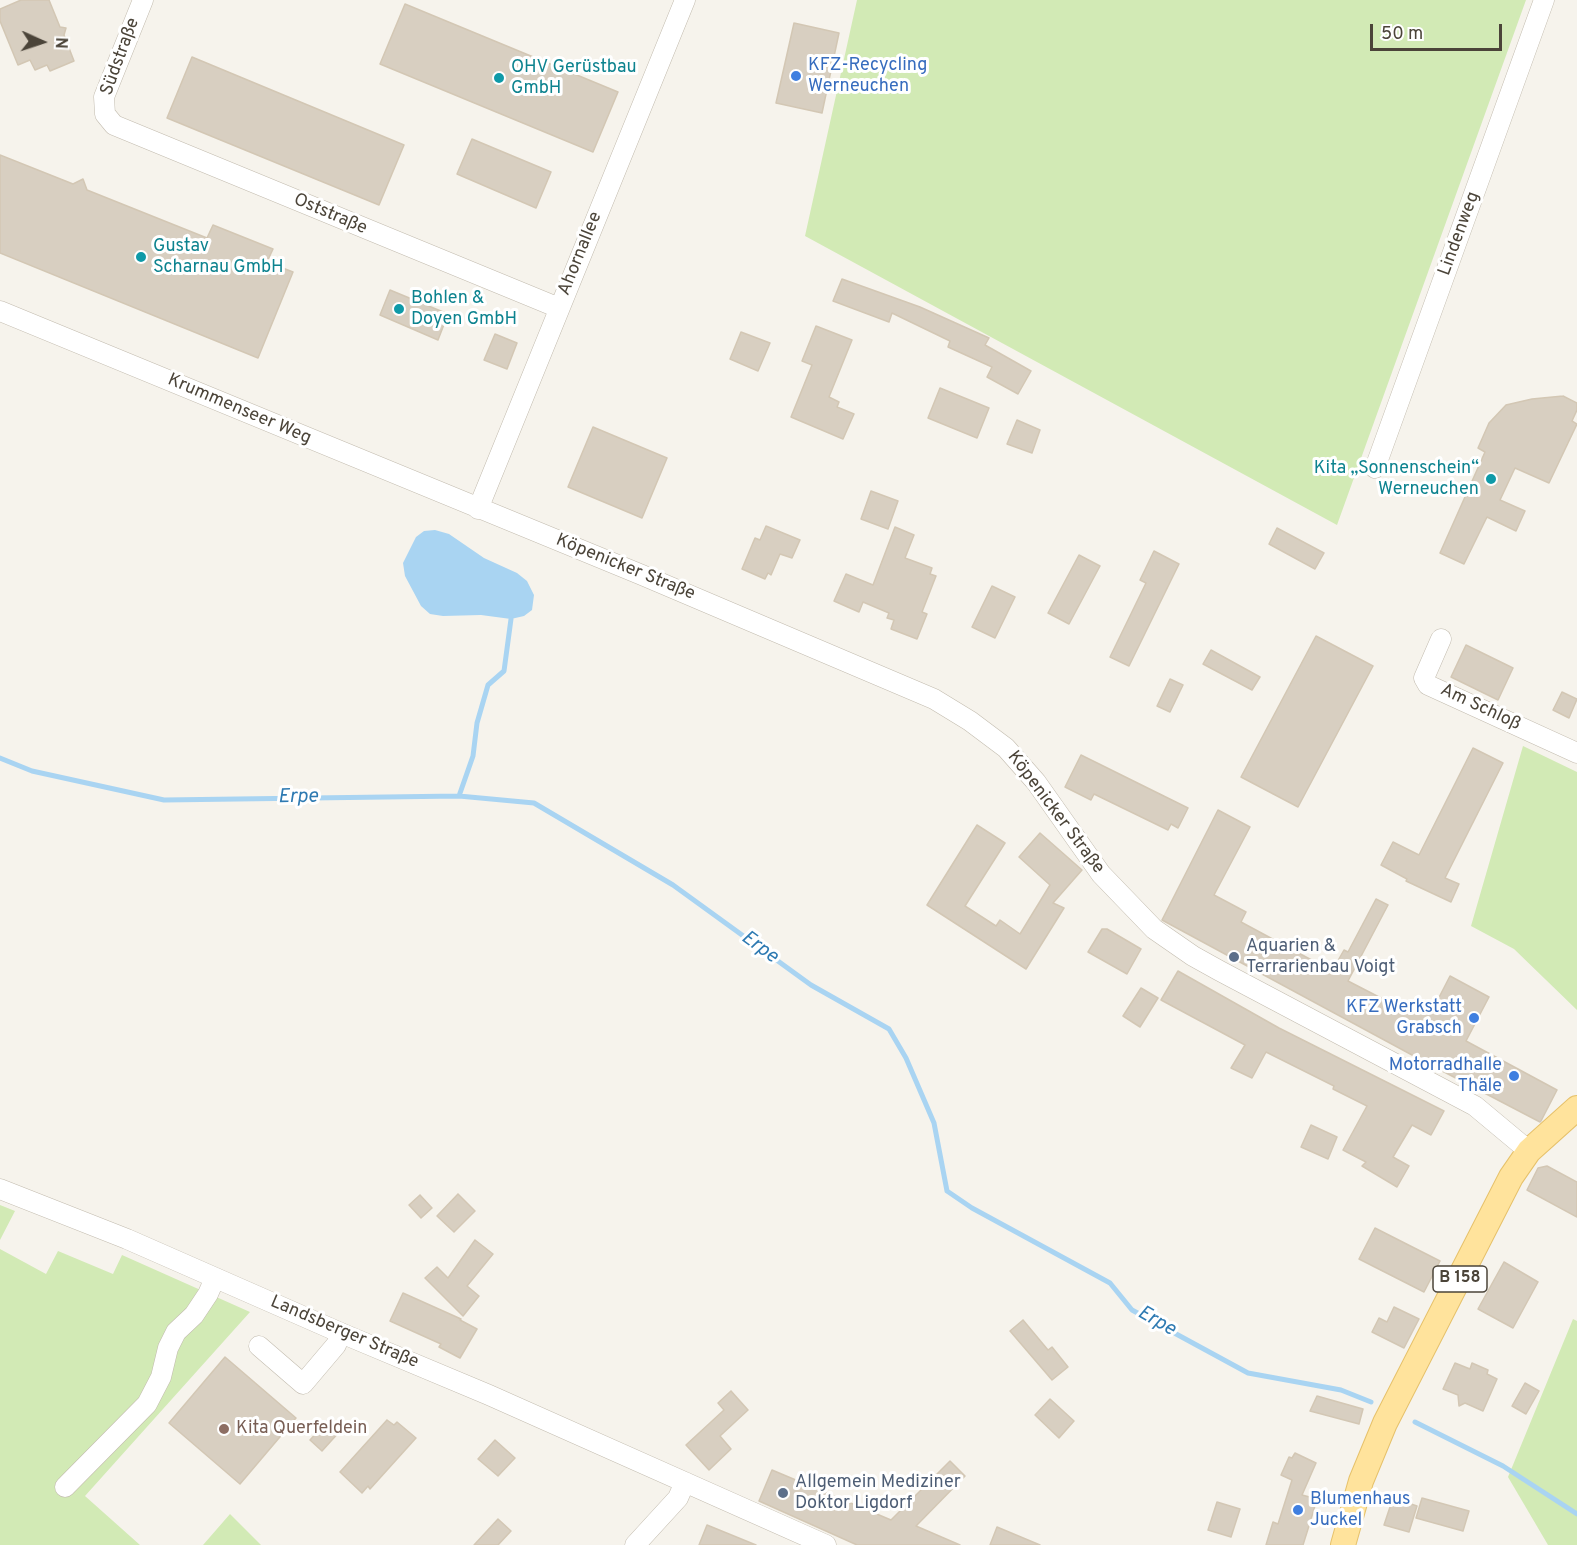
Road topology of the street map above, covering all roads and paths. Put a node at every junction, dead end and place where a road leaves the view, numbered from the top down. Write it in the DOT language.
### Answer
graph roads {
  1 [pos="142,0"];
  2 [pos="685,0"];
  3 [pos="1544,0"];
  4 [pos="105,114"];
  5 [pos="559,308"];
  6 [pos="0,311"];
  7 [pos="1375,468"];
  8 [pos="478,509"];
  9 [pos="1441,639"];
  10 [pos="1577,753"];
  11 [pos="1577,1108"];
  12 [pos="1529,1151"];
  13 [pos="0,1189"];
  14 [pos="215,1278"];
  15 [pos="341,1333"];
  16 [pos="259,1346"];
  17 [pos="685,1482"];
  18 [pos="65,1487"];
  19 [pos="635,1545"];
  20 [pos="826,1545"];
  21 [pos="1343,1545"];
  1 -- 4 [label="street, Südstraße"];
  2 -- 5 [label="street, Ahornallee"];
  3 -- 7 [label="street, Lindenweg"];
  4 -- 5 [label="street, Oststraße"];
  5 -- 8 [label="street, Ahornallee"];
  6 -- 8 [label="street, Krummenseer Weg"];
  8 -- 12 [label="street, Köpenicker Straße"];
  9 -- 10 [label="street, Am Schloß"];
  11 -- 12 [label="main road, B 158"];
  12 -- 21 [label="main road, B 158"];
  13 -- 14 [label="street, Landsberger Straße"];
  14 -- 15 [label="street, Landsberger Straße"];
  14 -- 18 [label="street"];
  15 -- 16 [label="street"];
  15 -- 17 [label="street, Landsberger Straße"];
  17 -- 19 [label="street"];
  17 -- 20 [label="street, Landsberger Straße"];
}
